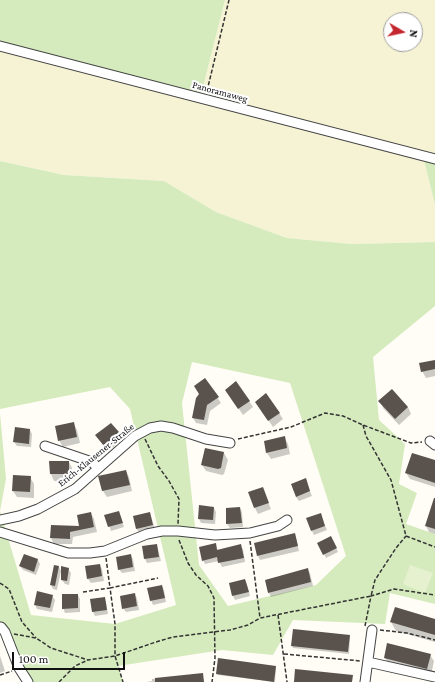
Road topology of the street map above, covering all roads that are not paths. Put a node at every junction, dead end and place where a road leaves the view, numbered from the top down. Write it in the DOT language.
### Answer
graph roads {
  1 [pos="0,46"];
  2 [pos="435,159"];
  3 [pos="230,443"];
  4 [pos="45,446"];
  5 [pos="98,468"];
  6 [pos="0,520"];
  7 [pos="287,520"];
  8 [pos="0,532"];
  9 [pos="2,630"];
  10 [pos="372,630"];
  11 [pos="368,662"];
  12 [pos="435,677"];
  13 [pos="28,682"];
  14 [pos="366,682"];
  1 -- 2 [label="street, Panoramaweg"];
  3 -- 5 [label="street, Erich-Klausener-Straße"];
  4 -- 5 [label="street"];
  5 -- 6 [label="street, Erich-Klausener-Straße"];
  7 -- 8 [label="street"];
  9 -- 13 [label="street"];
  10 -- 11 [label="street"];
  11 -- 12 [label="street"];
  11 -- 14 [label="street"];
}
